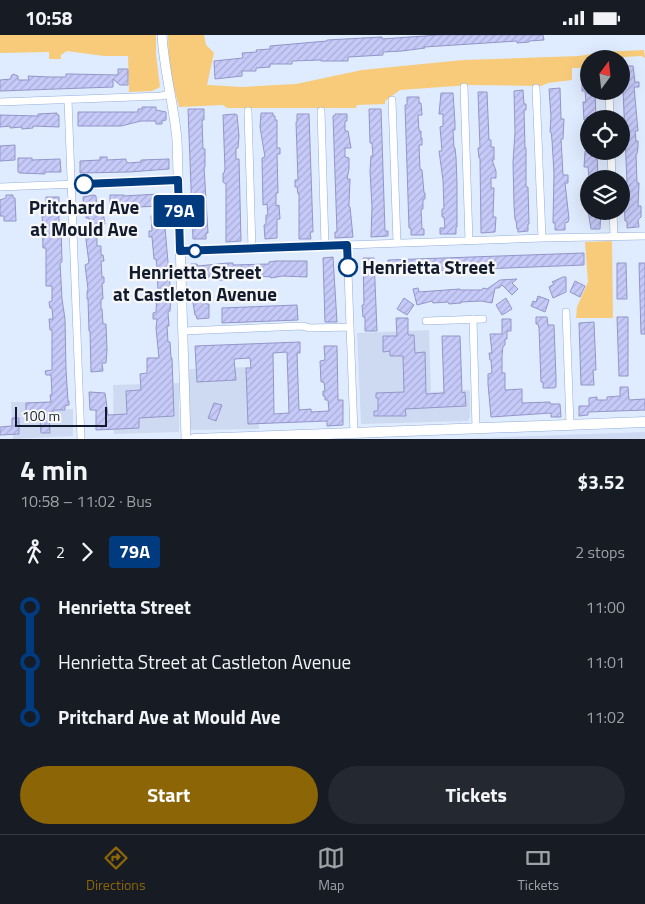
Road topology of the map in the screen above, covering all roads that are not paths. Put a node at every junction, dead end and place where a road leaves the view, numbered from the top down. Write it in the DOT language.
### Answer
graph roads {
  1 [pos="162,35"];
  2 [pos="464,87"];
  3 [pos="536,88"];
  4 [pos="170,94"];
  5 [pos="68,100"];
  6 [pos="392,100"];
  7 [pos="0,102"];
  8 [pos="248,111"];
  9 [pos="321,111"];
  10 [pos="178,180"];
  11 [pos="71,184"];
  12 [pos="0,187"];
  13 [pos="613,220"];
  14 [pos="645,236"];
  15 [pos="614,237"];
  16 [pos="542,238"];
  17 [pos="469,241"];
  18 [pos="397,243"];
  19 [pos="347,245"];
  20 [pos="325,246"];
  21 [pos="252,249"];
  22 [pos="180,251"];
  23 [pos="566,312"];
  24 [pos="473,319"];
  25 [pos="483,319"];
  26 [pos="426,321"];
  27 [pos="350,327"];
  28 [pos="183,331"];
  29 [pos="645,422"];
  30 [pos="570,425"];
  31 [pos="476,428"];
  32 [pos="354,436"];
  33 [pos="81,439"];
  34 [pos="186,439"];
  35 [pos="194,439"];
  1 -- 4 [label="street"];
  2 -- 17 [label="street"];
  3 -- 16 [label="street"];
  4 -- 5 [label="street"];
  4 -- 10 [label="street"];
  5 -- 7 [label="street"];
  5 -- 11 [label="street"];
  6 -- 18 [label="street"];
  8 -- 21 [label="street"];
  9 -- 20 [label="street"];
  10 -- 11 [label="street"];
  10 -- 22 [label="street"];
  11 -- 12 [label="street"];
  11 -- 33 [label="street"];
  13 -- 15 [label="street"];
  14 -- 15 [label="street"];
  15 -- 16 [label="street"];
  16 -- 17 [label="street"];
  17 -- 18 [label="street"];
  18 -- 19 [label="street"];
  19 -- 20 [label="street"];
  19 -- 27 [label="street"];
  20 -- 21 [label="street"];
  21 -- 22 [label="street"];
  22 -- 28 [label="street"];
  23 -- 30 [label="street"];
  24 -- 25 [label="street"];
  24 -- 26 [label="street"];
  24 -- 31 [label="street"];
  27 -- 28 [label="street"];
  27 -- 32 [label="street"];
  28 -- 34 [label="street"];
  29 -- 30 [label="main road"];
  30 -- 31 [label="main road"];
  31 -- 32 [label="main road"];
  32 -- 35 [label="main road"];
}
